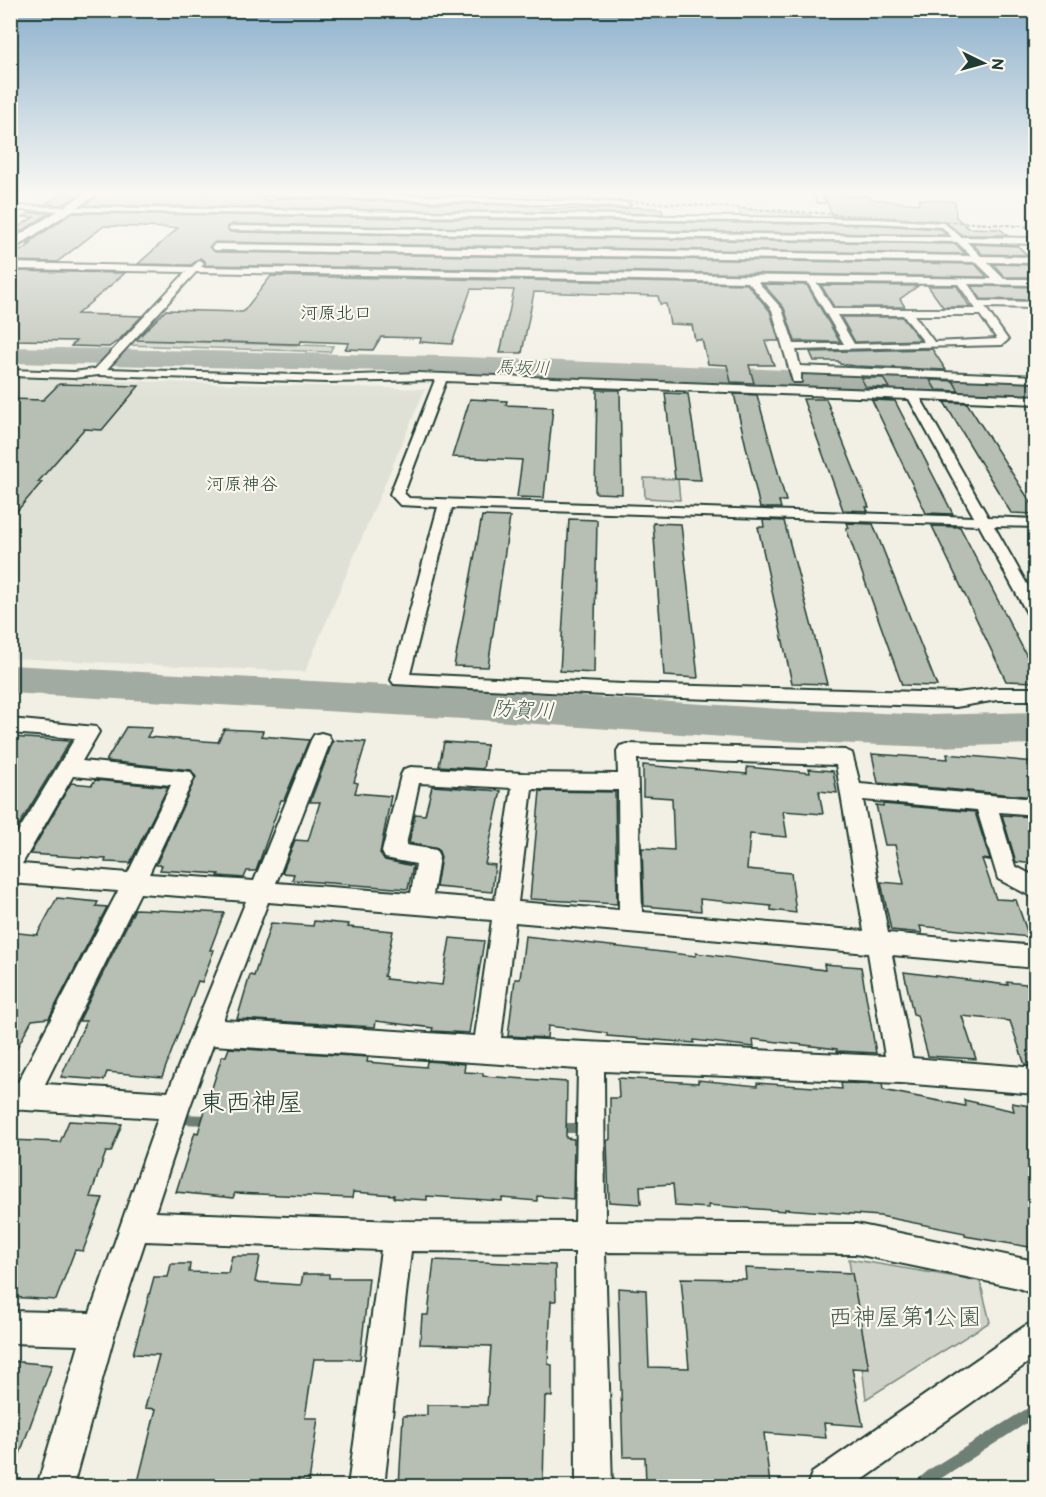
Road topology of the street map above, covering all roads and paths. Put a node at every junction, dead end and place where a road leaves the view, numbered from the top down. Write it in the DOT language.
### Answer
graph roads {
  1 [pos="200,263"];
  2 [pos="329,263"];
  3 [pos="390,263"];
  4 [pos="536,263"];
  5 [pos="706,263"];
  6 [pos="785,263"];
  7 [pos="852,263"];
  8 [pos="940,263"];
  9 [pos="982,263"];
  10 [pos="10,266"];
  11 [pos="194,269"];
  12 [pos="857,269"];
  13 [pos="534,276"];
  14 [pos="710,279"];
  15 [pos="751,280"];
  16 [pos="811,280"];
  17 [pos="1001,281"];
  18 [pos="961,282"];
  19 [pos="1035,282"];
  20 [pos="1035,305"];
  21 [pos="980,308"];
  22 [pos="830,312"];
  23 [pos="906,312"];
  24 [pos="930,343"];
  25 [pos="790,347"];
  26 [pos="851,347"];
  27 [pos="102,368"];
  28 [pos="795,371"];
  29 [pos="10,373"];
  30 [pos="442,377"];
  31 [pos="1035,379"];
  32 [pos="800,389"];
  33 [pos="913,395"];
  34 [pos="1035,400"];
  35 [pos="446,504"];
  36 [pos="982,521"];
  37 [pos="1035,523"];
  38 [pos="1035,615"];
  39 [pos="1035,694"];
  40 [pos="10,726"];
  41 [pos="321,740"];
  42 [pos="68,768"];
  43 [pos="523,781"];
  44 [pos="628,782"];
  45 [pos="851,791"];
  46 [pos="986,804"];
  47 [pos="1035,807"];
  48 [pos="10,865"];
  49 [pos="10,873"];
  50 [pos="134,883"];
  51 [pos="1035,889"];
  52 [pos="261,892"];
  53 [pos="420,904"];
  54 [pos="504,911"];
  55 [pos="631,922"];
  56 [pos="879,943"];
  57 [pos="1035,957"];
  58 [pos="206,1032"];
  59 [pos="486,1050"];
  60 [pos="591,1057"];
  61 [pos="901,1070"];
  62 [pos="1035,1081"];
  63 [pos="17,1096"];
  64 [pos="176,1106"];
  65 [pos="135,1226"];
  66 [pos="398,1236"];
  67 [pos="590,1238"];
  68 [pos="1035,1281"];
  69 [pos="10,1327"];
  70 [pos="100,1329"];
  71 [pos="1035,1337"];
  72 [pos="56,1486"];
  73 [pos="366,1486"];
  74 [pos="594,1486"];
  75 [pos="825,1486"];
  1 -- 11 [label="street"];
  2 -- 11 [label="street"];
  3 -- 13 [label="street"];
  4 -- 13 [label="street"];
  5 -- 14 [label="street"];
  6 -- 12 [label="street"];
  7 -- 12 [label="street"];
  8 -- 12 [label="street"];
  9 -- 17 [label="street"];
  10 -- 11 [label="street"];
  11 -- 27 [label="street"];
  12 -- 16 [label="street"];
  12 -- 18 [label="street"];
  13 -- 14 [label="street"];
  14 -- 15 [label="street"];
  15 -- 16 [label="street"];
  15 -- 25 [label="street"];
  16 -- 22 [label="street"];
  17 -- 18 [label="street"];
  17 -- 19 [label="street"];
  18 -- 21 [label="street"];
  20 -- 21 [label="street"];
  21 -- 23 [label="street"];
  21 -- 24 [label="street"];
  22 -- 23 [label="street"];
  22 -- 26 [label="street"];
  23 -- 24 [label="street"];
  24 -- 26 [label="street"];
  25 -- 26 [label="street"];
  25 -- 28 [label="street"];
  27 -- 29 [label="street"];
  27 -- 30 [label="street"];
  28 -- 31 [label="street"];
  28 -- 32 [label="street"];
  30 -- 32 [label="street"];
  30 -- 35 [label="street"];
  32 -- 33 [label="street"];
  33 -- 34 [label="street"];
  33 -- 36 [label="street"];
  35 -- 36 [label="street"];
  35 -- 39 [label="street"];
  36 -- 37 [label="street"];
  36 -- 38 [label="street"];
  40 -- 42 [label="street"];
  41 -- 52 [label="street"];
  42 -- 48 [label="street"];
  42 -- 50 [label="street"];
  43 -- 44 [label="street"];
  43 -- 53 [label="street"];
  43 -- 54 [label="street"];
  44 -- 45 [label="street"];
  44 -- 55 [label="street"];
  45 -- 46 [label="street"];
  45 -- 56 [label="street"];
  46 -- 47 [label="street"];
  46 -- 51 [label="street"];
  49 -- 50 [label="street"];
  50 -- 52 [label="street"];
  50 -- 63 [label="street"];
  52 -- 53 [label="street"];
  52 -- 58 [label="street"];
  53 -- 54 [label="street"];
  54 -- 55 [label="street"];
  54 -- 59 [label="street"];
  55 -- 56 [label="street"];
  56 -- 57 [label="street"];
  56 -- 61 [label="street"];
  58 -- 59 [label="street"];
  58 -- 64 [label="street"];
  59 -- 60 [label="street"];
  60 -- 61 [label="street"];
  60 -- 67 [label="street"];
  61 -- 62 [label="street"];
  63 -- 64 [label="street"];
  64 -- 65 [label="street"];
  65 -- 66 [label="street"];
  65 -- 70 [label="street"];
  66 -- 67 [label="street"];
  66 -- 73 [label="street"];
  67 -- 68 [label="street"];
  67 -- 74 [label="street"];
  69 -- 70 [label="street"];
  70 -- 72 [label="street"];
  71 -- 75 [label="street"];
}
